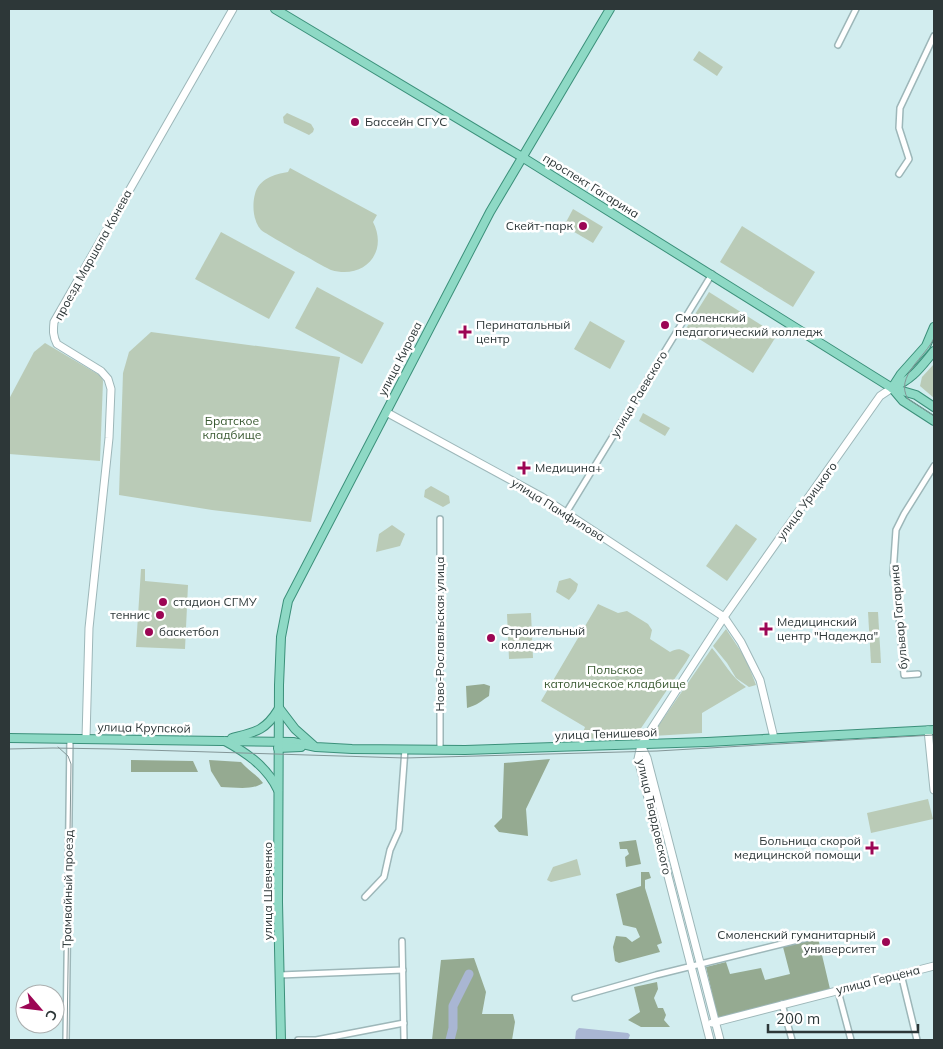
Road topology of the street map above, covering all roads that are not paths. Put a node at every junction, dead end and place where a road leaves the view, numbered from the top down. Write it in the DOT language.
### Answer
graph roads {
  1 [pos="233,9"];
  2 [pos="275,9"];
  3 [pos="610,9"];
  4 [pos="856,9"];
  5 [pos="934,36"];
  6 [pos="838,45"];
  7 [pos="522,157"];
  8 [pos="900,174"];
  9 [pos="712,274"];
  10 [pos="934,328"];
  11 [pos="934,351"];
  12 [pos="914,375"];
  13 [pos="892,388"];
  14 [pos="916,395"];
  15 [pos="934,407"];
  16 [pos="386,412"];
  17 [pos="934,421"];
  18 [pos="934,466"];
  19 [pos="566,513"];
  20 [pos="440,519"];
  21 [pos="724,617"];
  22 [pos="918,674"];
  23 [pos="279,708"];
  24 [pos="931,730"];
  25 [pos="9,738"];
  26 [pos="70,738"];
  27 [pos="86,738"];
  28 [pos="774,738"];
  29 [pos="223,740"];
  30 [pos="278,745"];
  31 [pos="641,745"];
  32 [pos="316,747"];
  33 [pos="406,749"];
  34 [pos="440,750"];
  35 [pos="934,790"];
  36 [pos="278,791"];
  37 [pos="676,871"];
  38 [pos="667,872"];
  39 [pos="365,897"];
  40 [pos="818,935"];
  41 [pos="402,941"];
  42 [pos="701,964"];
  43 [pos="691,966"];
  44 [pos="934,966"];
  45 [pos="403,970"];
  46 [pos="901,974"];
  47 [pos="280,975"];
  48 [pos="838,990"];
  49 [pos="575,998"];
  50 [pos="782,1004"];
  51 [pos="715,1022"];
  52 [pos="404,1023"];
  53 [pos="706,1024"];
  54 [pos="66,1040"];
  55 [pos="281,1040"];
  56 [pos="298,1040"];
  57 [pos="404,1040"];
  58 [pos="710,1040"];
  59 [pos="720,1040"];
  60 [pos="792,1040"];
  61 [pos="851,1040"];
  62 [pos="917,1040"];
  1 -- 27 [label="street, проезд Маршала Конева"];
  2 -- 7 [label="main road, проспект Гагарина"];
  3 -- 7 [label="main road, улица Кирова"];
  4 -- 6 [label="street"];
  5 -- 8 [label="street"];
  7 -- 9 [label="main road, проспект Гагарина"];
  7 -- 16 [label="main road, улица Кирова"];
  9 -- 13 [label="main road, проспект Гагарина"];
  9 -- 19 [label="street, улица Раевского"];
  10 -- 13 [label="main road"];
  11 -- 12 [label="main road"];
  12 -- 13 [label="main road"];
  12 -- 14 [label="main road"];
  13 -- 14 [label="main road, проспект Гагарина"];
  13 -- 17 [label="main road, проспект Гагарина"];
  13 -- 21 [label="street, улица Урицкого"];
  14 -- 15 [label="main road, проспект Гагарина"];
  16 -- 19 [label="street, улица Памфилова"];
  16 -- 23 [label="main road, улица Кирова"];
  18 -- 22 [label="street, бульвар Гагарина"];
  19 -- 21 [label="street, улица Памфилова"];
  20 -- 34 [label="street, Ново-Рославльская улица"];
  21 -- 28 [label="street"];
  21 -- 31 [label="street, улица Урицкого"];
  23 -- 29 [label="main road"];
  23 -- 30 [label="main road, улица Кирова"];
  23 -- 32 [label="main road"];
  24 -- 28 [label="main road, улица Тенишевой"];
  24 -- 35 [label="street"];
  25 -- 26 [label="main road, улица Крупской"];
  26 -- 27 [label="main road, улица Крупской"];
  26 -- 54 [label="street, Трамвайный проезд"];
  27 -- 29 [label="main road, улица Крупской"];
  28 -- 31 [label="main road, улица Тенишевой"];
  29 -- 30 [label="main road, улица Крупской"];
  29 -- 36 [label="main road"];
  30 -- 32 [label="main road, улица Тенишевой"];
  30 -- 36 [label="main road, улица Шевченко"];
  31 -- 34 [label="main road, улица Тенишевой"];
  31 -- 37 [label="street, улица Твардовского"];
  31 -- 38 [label="street, улица Твардовского"];
  32 -- 33 [label="main road, улица Тенишевой"];
  33 -- 34 [label="main road, улица Тенишевой"];
  33 -- 39 [label="street"];
  36 -- 47 [label="main road, улица Шевченко"];
  37 -- 38 [label="street"];
  37 -- 42 [label="street, улица Твардовского"];
  38 -- 43 [label="street, улица Твардовского"];
  40 -- 42 [label="street"];
  41 -- 45 [label="street"];
  42 -- 43 [label="street"];
  42 -- 51 [label="street, улица Твардовского"];
  43 -- 49 [label="street"];
  43 -- 53 [label="street, улица Твардовского"];
  44 -- 46 [label="street, улица Герцена"];
  45 -- 47 [label="street"];
  45 -- 52 [label="street"];
  46 -- 48 [label="street, улица Герцена"];
  46 -- 62 [label="street"];
  47 -- 55 [label="main road, улица Шевченко"];
  48 -- 50 [label="street, улица Герцена"];
  48 -- 61 [label="street"];
  50 -- 51 [label="street, улица Герцена"];
  50 -- 60 [label="street"];
  51 -- 53 [label="street, улица Герцена"];
  51 -- 59 [label="street, улица Твардовского"];
  52 -- 56 [label="street"];
  52 -- 57 [label="street"];
  53 -- 58 [label="street, улица Твардовского"];
}
